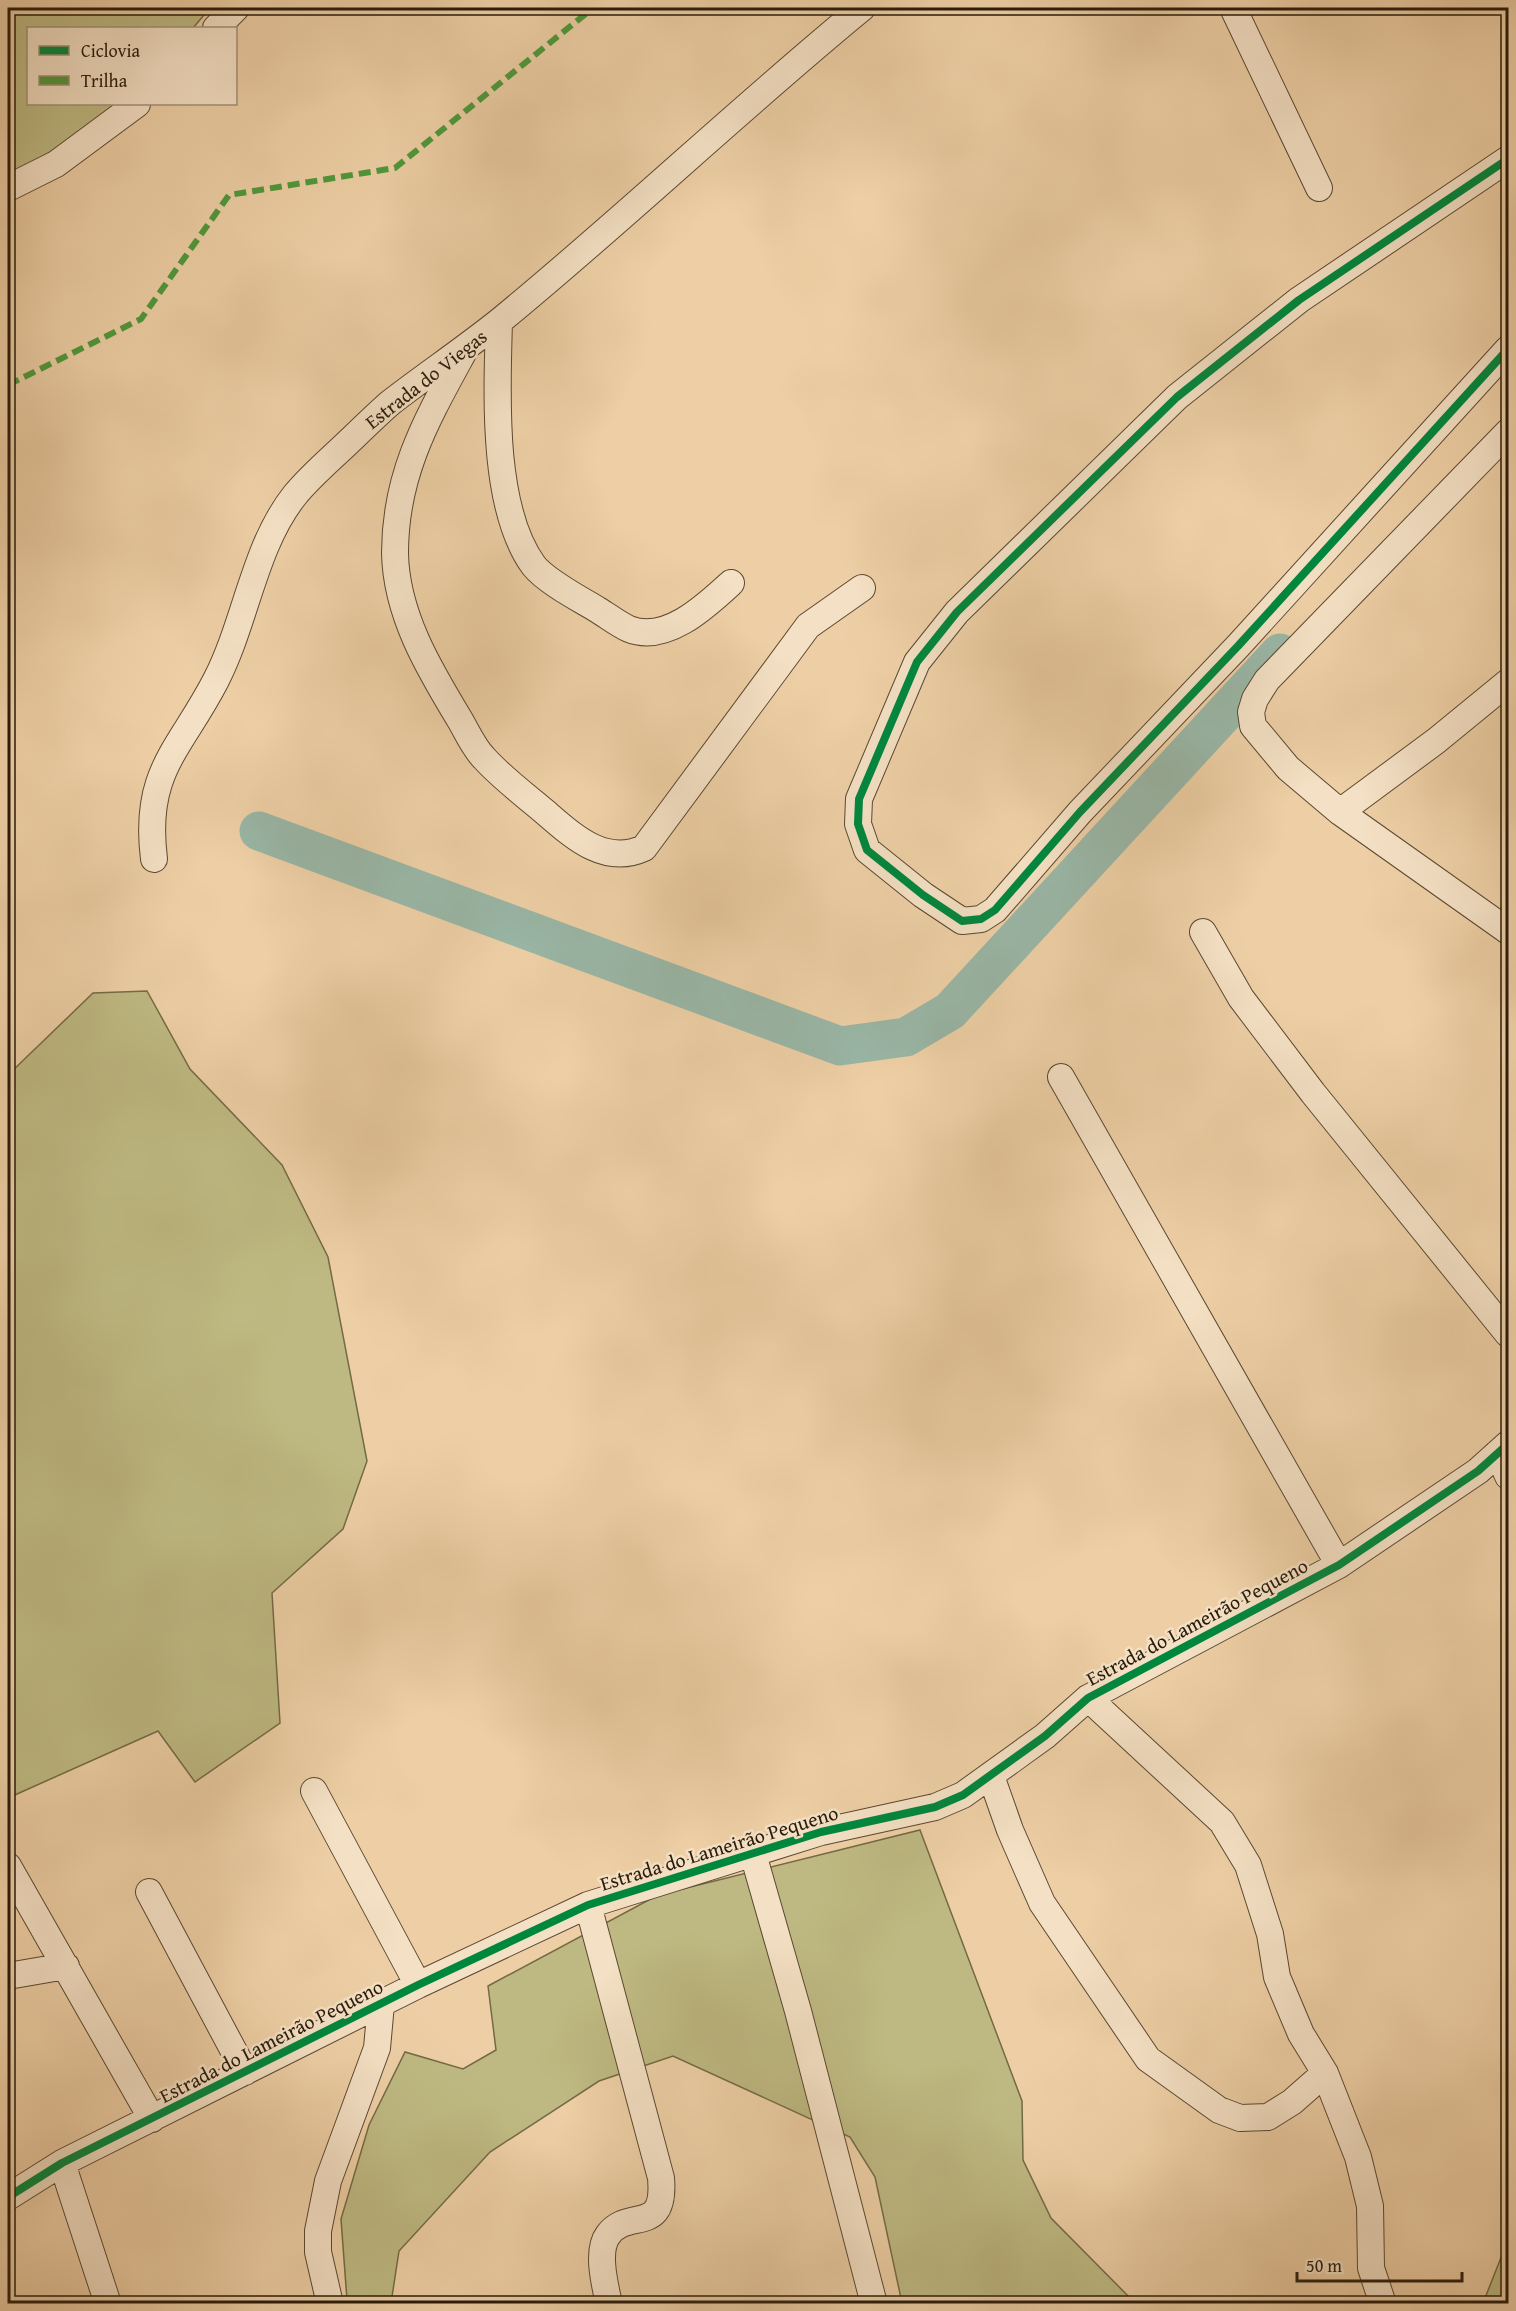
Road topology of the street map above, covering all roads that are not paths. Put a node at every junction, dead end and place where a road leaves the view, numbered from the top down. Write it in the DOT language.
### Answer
graph roads {
  1 [pos="236,8"];
  2 [pos="862,8"];
  3 [pos="1233,8"];
  4 [pos="217,27"];
  5 [pos="135,105"];
  6 [pos="1509,159"];
  7 [pos="8,188"];
  8 [pos="1319,188"];
  9 [pos="499,322"];
  10 [pos="468,345"];
  11 [pos="1509,349"];
  12 [pos="1509,432"];
  13 [pos="731,583"];
  14 [pos="862,588"];
  15 [pos="1509,682"];
  16 [pos="1340,812"];
  17 [pos="154,859"];
  18 [pos="1509,931"];
  19 [pos="1203,932"];
  20 [pos="1060,1077"];
  21 [pos="1509,1334"];
  22 [pos="1503,1448"];
  23 [pos="1509,1476"];
  24 [pos="1339,1565"];
  25 [pos="1088,1698"];
  26 [pos="991,1776"];
  27 [pos="314,1791"];
  28 [pos="753,1854"];
  29 [pos="8,1866"];
  30 [pos="8,1884"];
  31 [pos="149,1892"];
  32 [pos="588,1905"];
  33 [pos="33,1910"];
  34 [pos="66,1966"];
  35 [pos="8,1976"];
  36 [pos="418,1985"];
  37 [pos="381,2004"];
  38 [pos="245,2072"];
  39 [pos="1325,2073"];
  40 [pos="152,2119"];
  41 [pos="62,2163"];
  42 [pos="8,2197"];
  43 [pos="108,2304"];
  44 [pos="330,2304"];
  45 [pos="609,2304"];
  46 [pos="873,2304"];
  47 [pos="1383,2304"];
  1 -- 4 [label="street"];
  2 -- 9 [label="street, Estrada do Viegas"];
  3 -- 8 [label="street"];
  5 -- 7 [label="street"];
  6 -- 11 [label="street"];
  9 -- 10 [label="street, Estrada do Viegas"];
  9 -- 13 [label="street"];
  10 -- 14 [label="street"];
  10 -- 17 [label="street, Estrada do Viegas"];
  12 -- 16 [label="street"];
  15 -- 16 [label="street"];
  16 -- 18 [label="street"];
  19 -- 21 [label="street"];
  20 -- 24 [label="street"];
  22 -- 23 [label="street"];
  22 -- 24 [label="street, Estrada do Lameirão Pequeno"];
  24 -- 25 [label="street, Estrada do Lameirão Pequeno"];
  25 -- 26 [label="street, Estrada do Lameirão Pequeno"];
  25 -- 39 [label="street"];
  26 -- 28 [label="street, Estrada do Lameirão Pequeno"];
  26 -- 39 [label="street"];
  27 -- 36 [label="street"];
  28 -- 32 [label="street, Estrada do Lameirão Pequeno"];
  28 -- 46 [label="street"];
  29 -- 33 [label="street"];
  30 -- 33 [label="street"];
  31 -- 38 [label="street"];
  32 -- 36 [label="street, Estrada do Lameirão Pequeno"];
  32 -- 45 [label="street"];
  33 -- 34 [label="street"];
  34 -- 35 [label="street"];
  34 -- 40 [label="street"];
  36 -- 37 [label="street, Estrada do Lameirão Pequeno"];
  37 -- 38 [label="street, Estrada do Lameirão Pequeno"];
  37 -- 44 [label="street"];
  38 -- 40 [label="street, Estrada do Lameirão Pequeno"];
  39 -- 47 [label="street"];
  40 -- 41 [label="street, Estrada do Lameirão Pequeno"];
  41 -- 42 [label="street, Estrada do Lameirão Pequeno"];
  41 -- 43 [label="street"];
}
